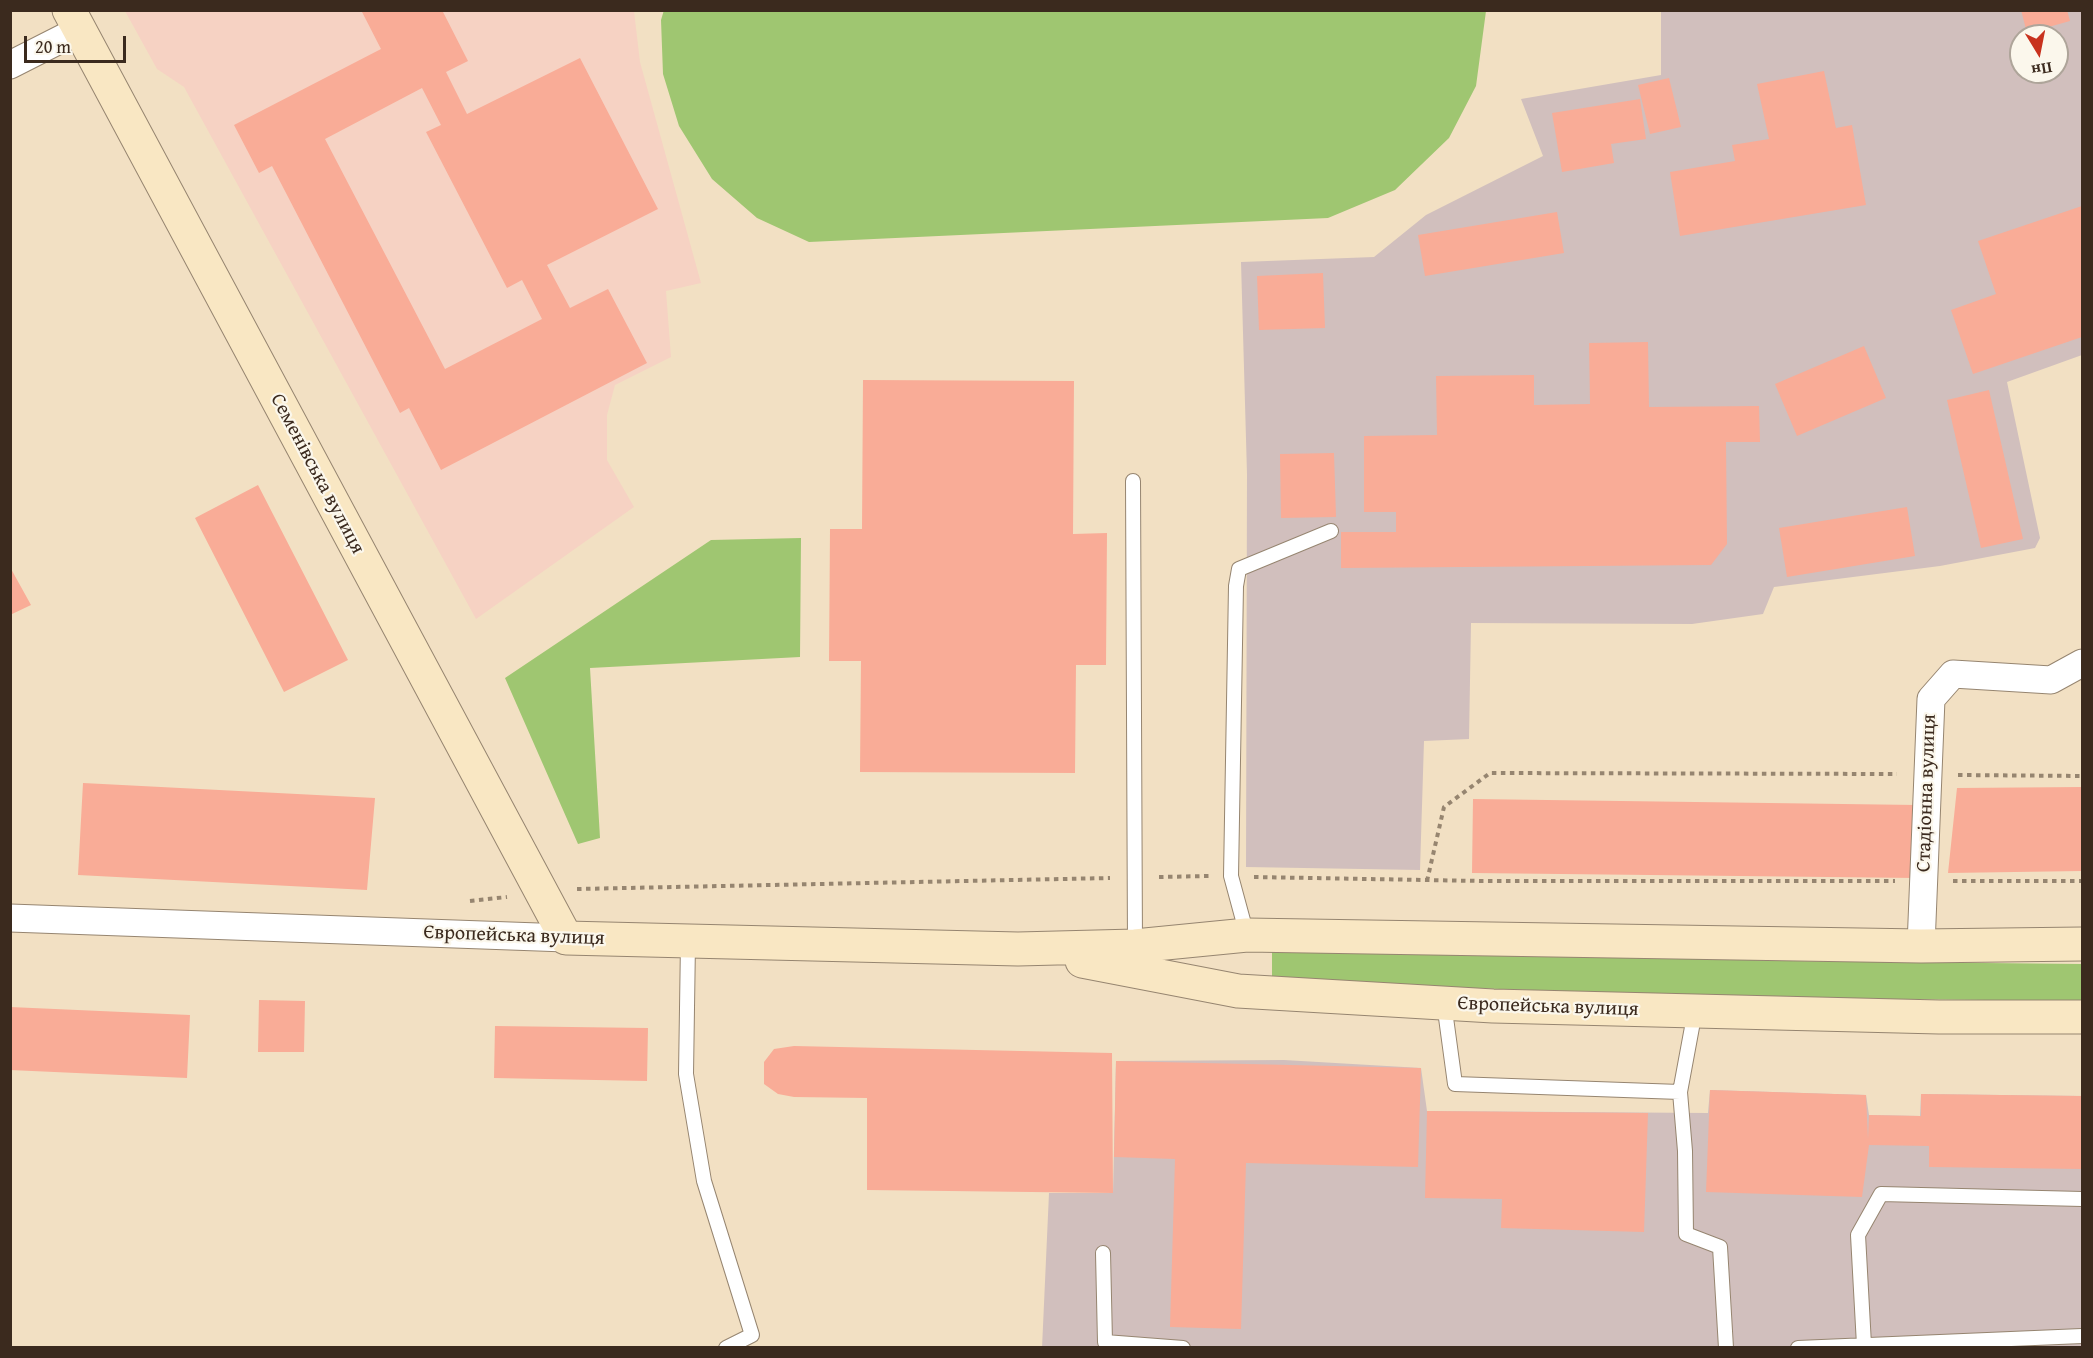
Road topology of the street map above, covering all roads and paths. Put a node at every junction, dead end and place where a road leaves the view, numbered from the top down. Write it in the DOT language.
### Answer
graph roads {
  1 [pos="74,20"];
  2 [pos="10,65"];
  3 [pos="1133,481"];
  4 [pos="1331,531"];
  5 [pos="2082,663"];
  6 [pos="1928,774"];
  7 [pos="2082,776"];
  8 [pos="1211,876"];
  9 [pos="1253,877"];
  10 [pos="1135,878"];
  11 [pos="1427,880"];
  12 [pos="1923,881"];
  13 [pos="2082,881"];
  14 [pos="542,893"];
  15 [pos="465,902"];
  16 [pos="10,918"];
  17 [pos="1247,935"];
  18 [pos="566,938"];
  19 [pos="688,942"];
  20 [pos="2082,944"];
  21 [pos="1135,946"];
  22 [pos="1921,946"];
  23 [pos="1018,949"];
  24 [pos="1444,1003"];
  25 [pos="1695,1011"];
  26 [pos="2082,1017"];
  27 [pos="1680,1092"];
  28 [pos="2082,1199"];
  29 [pos="1103,1253"];
  30 [pos="2082,1336"];
  31 [pos="1863,1345"];
  32 [pos="726,1347"];
  33 [pos="1183,1347"];
  34 [pos="1726,1347"];
  35 [pos="1798,1347"];
  1 -- 2 [label="street"];
  1 -- 14 [label="street, Семенівська вулиця"];
  3 -- 10 [label="lane"];
  4 -- 17 [label="lane"];
  5 -- 6 [label="street, Стадіонна вулиця"];
  6 -- 7 [label="path"];
  6 -- 11 [label="path"];
  6 -- 12 [label="street, Стадіонна вулиця"];
  8 -- 10 [label="path"];
  9 -- 11 [label="path"];
  10 -- 14 [label="path"];
  10 -- 21 [label="lane"];
  11 -- 12 [label="path"];
  12 -- 13 [label="path"];
  12 -- 22 [label="street, Стадіонна вулиця"];
  14 -- 15 [label="path"];
  14 -- 18 [label="street, Семенівська вулиця"];
  16 -- 18 [label="street, Європейська вулиця"];
  17 -- 21 [label="street, Європейська вулиця"];
  17 -- 22 [label="street, Європейська вулиця"];
  18 -- 19 [label="street, Європейська вулиця"];
  19 -- 23 [label="street, Європейська вулиця"];
  19 -- 32 [label="lane"];
  20 -- 22 [label="street, Європейська вулиця"];
  21 -- 23 [label="street, Європейська вулиця"];
  23 -- 24 [label="street, Європейська вулиця"];
  24 -- 25 [label="street, Європейська вулиця"];
  24 -- 27 [label="lane"];
  25 -- 26 [label="street, Європейська вулиця"];
  25 -- 27 [label="lane"];
  27 -- 34 [label="lane"];
  28 -- 31 [label="lane"];
  29 -- 33 [label="lane"];
  30 -- 31 [label="lane"];
  31 -- 35 [label="lane"];
}
